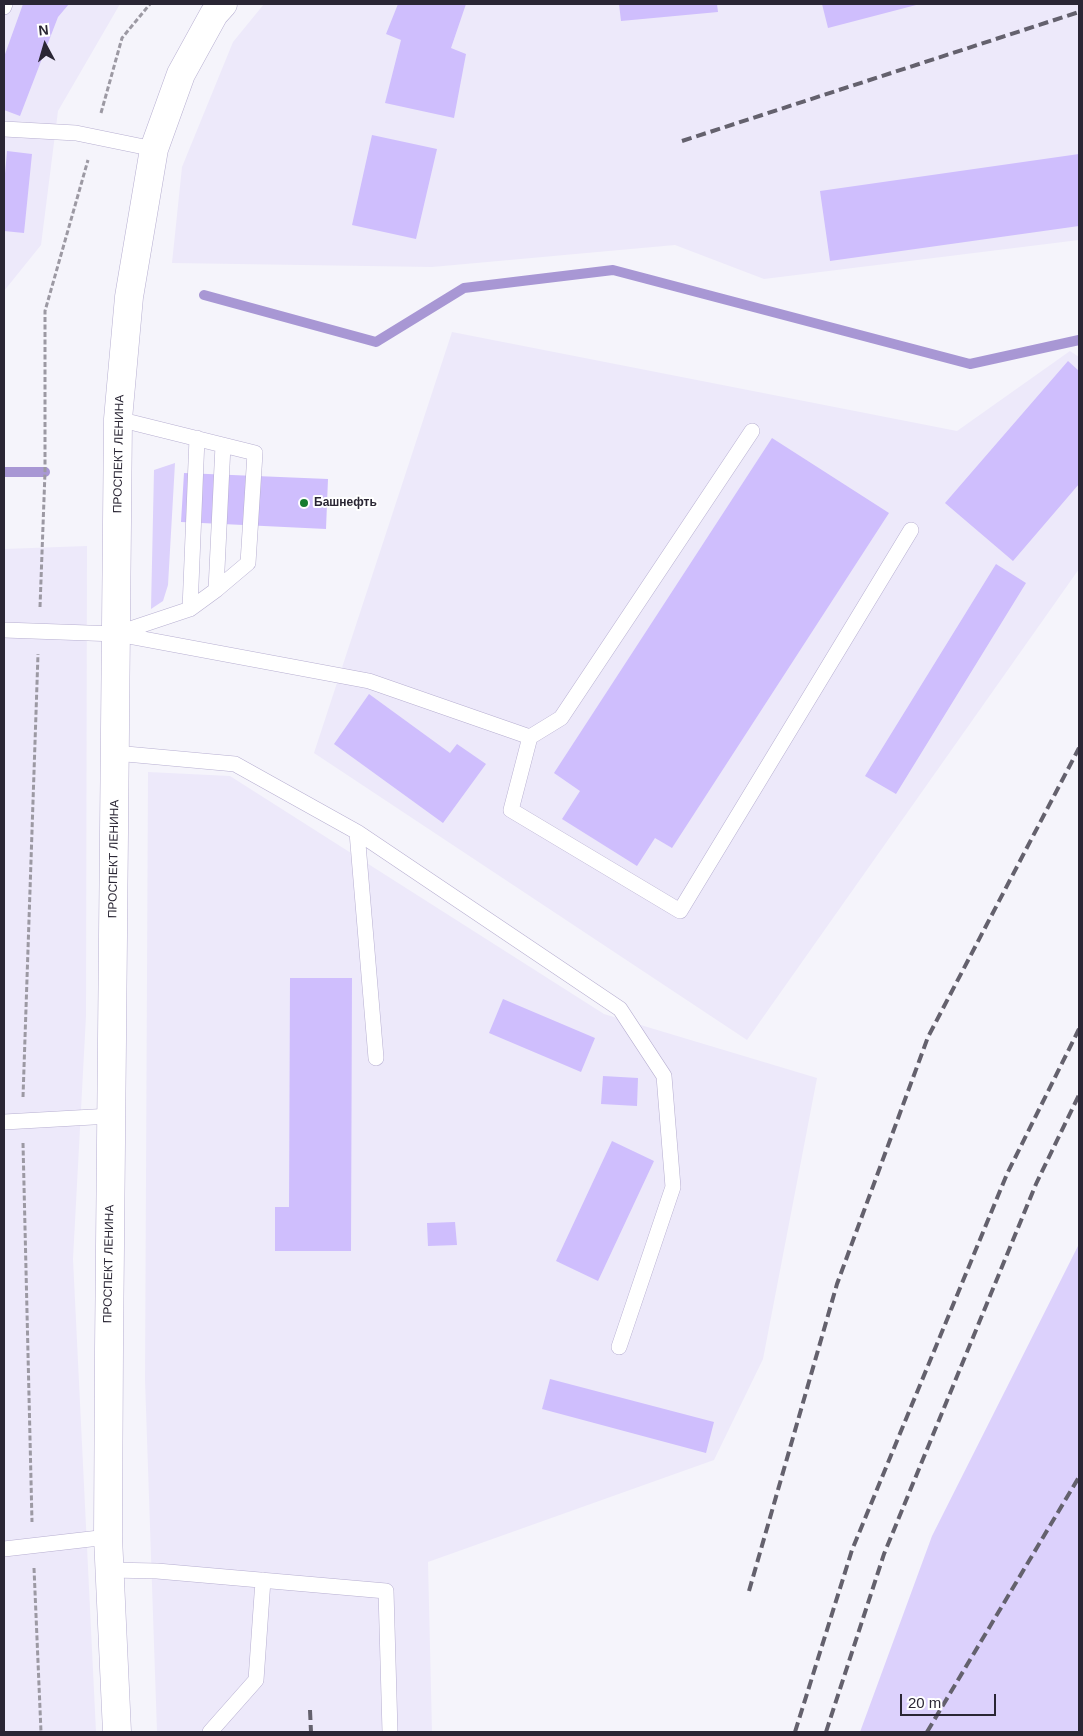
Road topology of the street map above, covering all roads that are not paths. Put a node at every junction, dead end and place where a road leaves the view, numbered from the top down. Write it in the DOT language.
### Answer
graph roads {
  1 [pos="223,4"];
  2 [pos="4,129"];
  3 [pos="154,149"];
  4 [pos="118,419"];
  5 [pos="752,431"];
  6 [pos="196,438"];
  7 [pos="223,445"];
  8 [pos="911,530"];
  9 [pos="216,590"];
  10 [pos="190,609"];
  11 [pos="4,630"];
  12 [pos="117,634"];
  13 [pos="530,737"];
  14 [pos="116,753"];
  15 [pos="358,832"];
  16 [pos="376,1058"];
  17 [pos="111,1116"];
  18 [pos="4,1122"];
  19 [pos="619,1347"];
  20 [pos="108,1537"];
  21 [pos="4,1549"];
  22 [pos="110,1570"];
  23 [pos="263,1580"];
  24 [pos="117,1732"];
  25 [pos="210,1732"];
  26 [pos="390,1732"];
  1 -- 3 [label="main road, ПРОСПЕКТ ЛЕНИНА"];
  2 -- 3 [label="lane"];
  3 -- 4 [label="main road, ПРОСПЕКТ ЛЕНИНА"];
  4 -- 6 [label="lane"];
  4 -- 12 [label="main road, ПРОСПЕКТ ЛЕНИНА"];
  5 -- 13 [label="lane"];
  6 -- 7 [label="lane"];
  6 -- 10 [label="lane"];
  7 -- 9 [label="lane"];
  7 -- 9 [label="lane"];
  8 -- 13 [label="lane"];
  9 -- 10 [label="lane"];
  10 -- 12 [label="lane"];
  11 -- 12 [label="lane"];
  12 -- 13 [label="lane"];
  12 -- 14 [label="main road, ПРОСПЕКТ ЛЕНИНА"];
  14 -- 15 [label="lane"];
  14 -- 17 [label="main road, ПРОСПЕКТ ЛЕНИНА"];
  15 -- 16 [label="lane"];
  15 -- 19 [label="lane"];
  17 -- 18 [label="lane"];
  17 -- 20 [label="main road, ПРОСПЕКТ ЛЕНИНА"];
  20 -- 21 [label="lane"];
  20 -- 22 [label="main road, ПРОСПЕКТ ЛЕНИНА"];
  22 -- 23 [label="lane"];
  22 -- 24 [label="main road, ПРОСПЕКТ ЛЕНИНА"];
  23 -- 25 [label="lane"];
  23 -- 26 [label="lane"];
}
